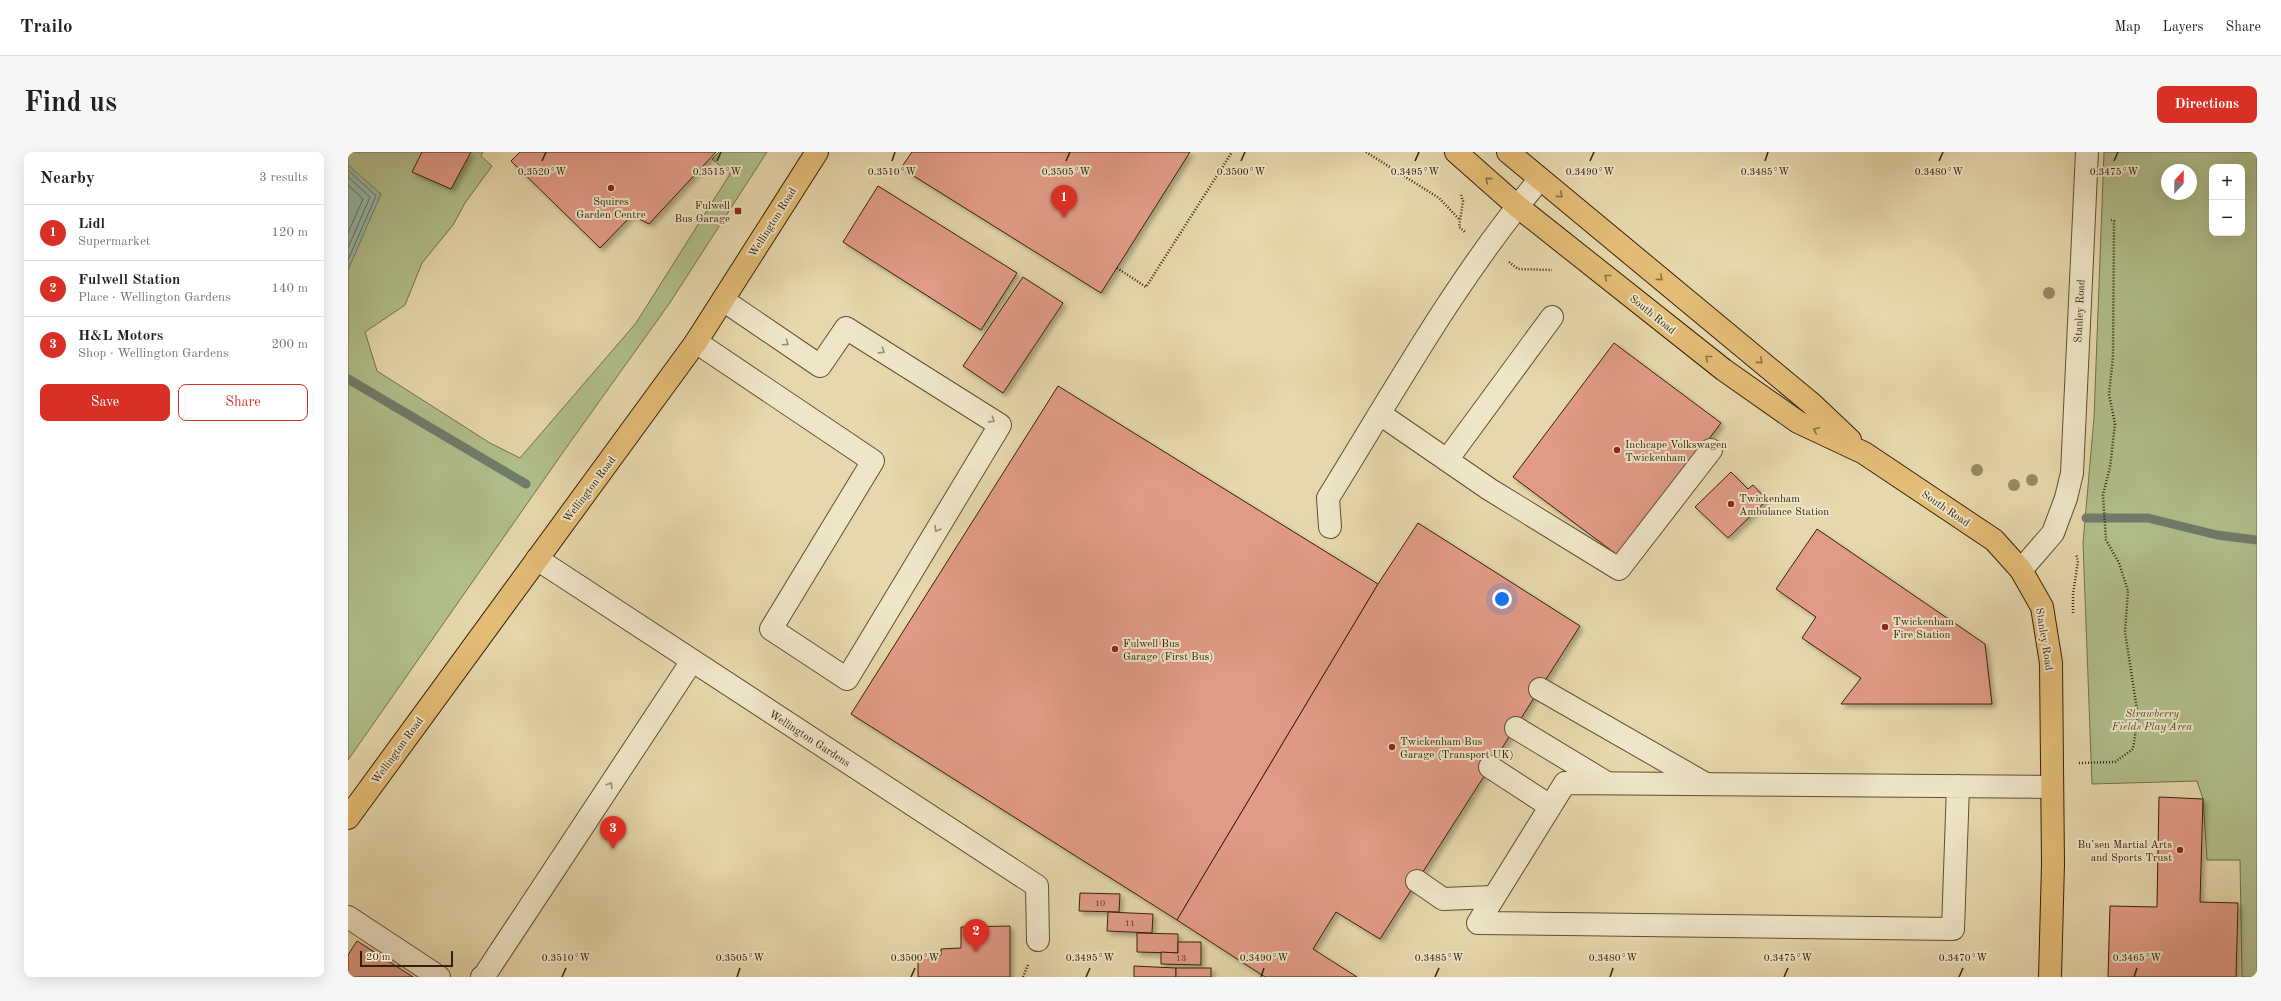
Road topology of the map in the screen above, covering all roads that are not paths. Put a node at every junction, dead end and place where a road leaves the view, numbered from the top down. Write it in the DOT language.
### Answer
graph roads {
  1 [pos="817,152"];
  2 [pos="1456,152"];
  3 [pos="1508,152"];
  4 [pos="2087,152"];
  5 [pos="1540,179"];
  6 [pos="1517,206"];
  7 [pos="723,300"];
  8 [pos="1552,317"];
  9 [pos="696,342"];
  10 [pos="1380,414"];
  11 [pos="1711,450"];
  12 [pos="1864,453"];
  13 [pos="1447,460"];
  14 [pos="1330,528"];
  15 [pos="537,559"];
  16 [pos="2021,570"];
  17 [pos="692,662"];
  18 [pos="1540,689"];
  19 [pos="1516,728"];
  20 [pos="1490,767"];
  21 [pos="1608,783"];
  22 [pos="1705,784"];
  23 [pos="1958,786"];
  24 [pos="2052,787"];
  25 [pos="1550,806"];
  26 [pos="348,818"];
  27 [pos="1417,881"];
  28 [pos="1493,897"];
  29 [pos="348,917"];
  30 [pos="1038,940"];
  31 [pos="439,977"];
  32 [pos="482,977"];
  33 [pos="2050,977"];
  1 -- 7 [label="main road, Wellington Road"];
  6 -- 2 [label="main road, South Road, one-way"];
  3 -- 5 [label="main road, South Road"];
  4 -- 16 [label="street, Stanley Road"];
  5 -- 6 [label="street"];
  5 -- 12 [label="main road, South Road, one-way"];
  6 -- 10 [label="street"];
  12 -- 6 [label="main road, South Road, one-way"];
  7 -- 9 [label="main road, Wellington Road"];
  7 -- 9 [label="street, one-way"];
  8 -- 13 [label="street"];
  9 -- 15 [label="main road, Wellington Road"];
  10 -- 13 [label="street"];
  10 -- 14 [label="street"];
  11 -- 13 [label="street"];
  12 -- 16 [label="main road, South Road"];
  15 -- 17 [label="street, Wellington Gardens"];
  15 -- 26 [label="main road, Wellington Road"];
  16 -- 24 [label="main road, Stanley Road"];
  17 -- 30 [label="street, Wellington Gardens"];
  32 -- 17 [label="street, one-way"];
  18 -- 22 [label="street"];
  19 -- 21 [label="street"];
  20 -- 25 [label="street"];
  21 -- 22 [label="street"];
  21 -- 25 [label="street"];
  22 -- 23 [label="street"];
  23 -- 24 [label="street"];
  23 -- 28 [label="street"];
  24 -- 33 [label="main road, Stanley Road"];
  25 -- 28 [label="street"];
  27 -- 28 [label="street"];
  29 -- 31 [label="street"];
}
